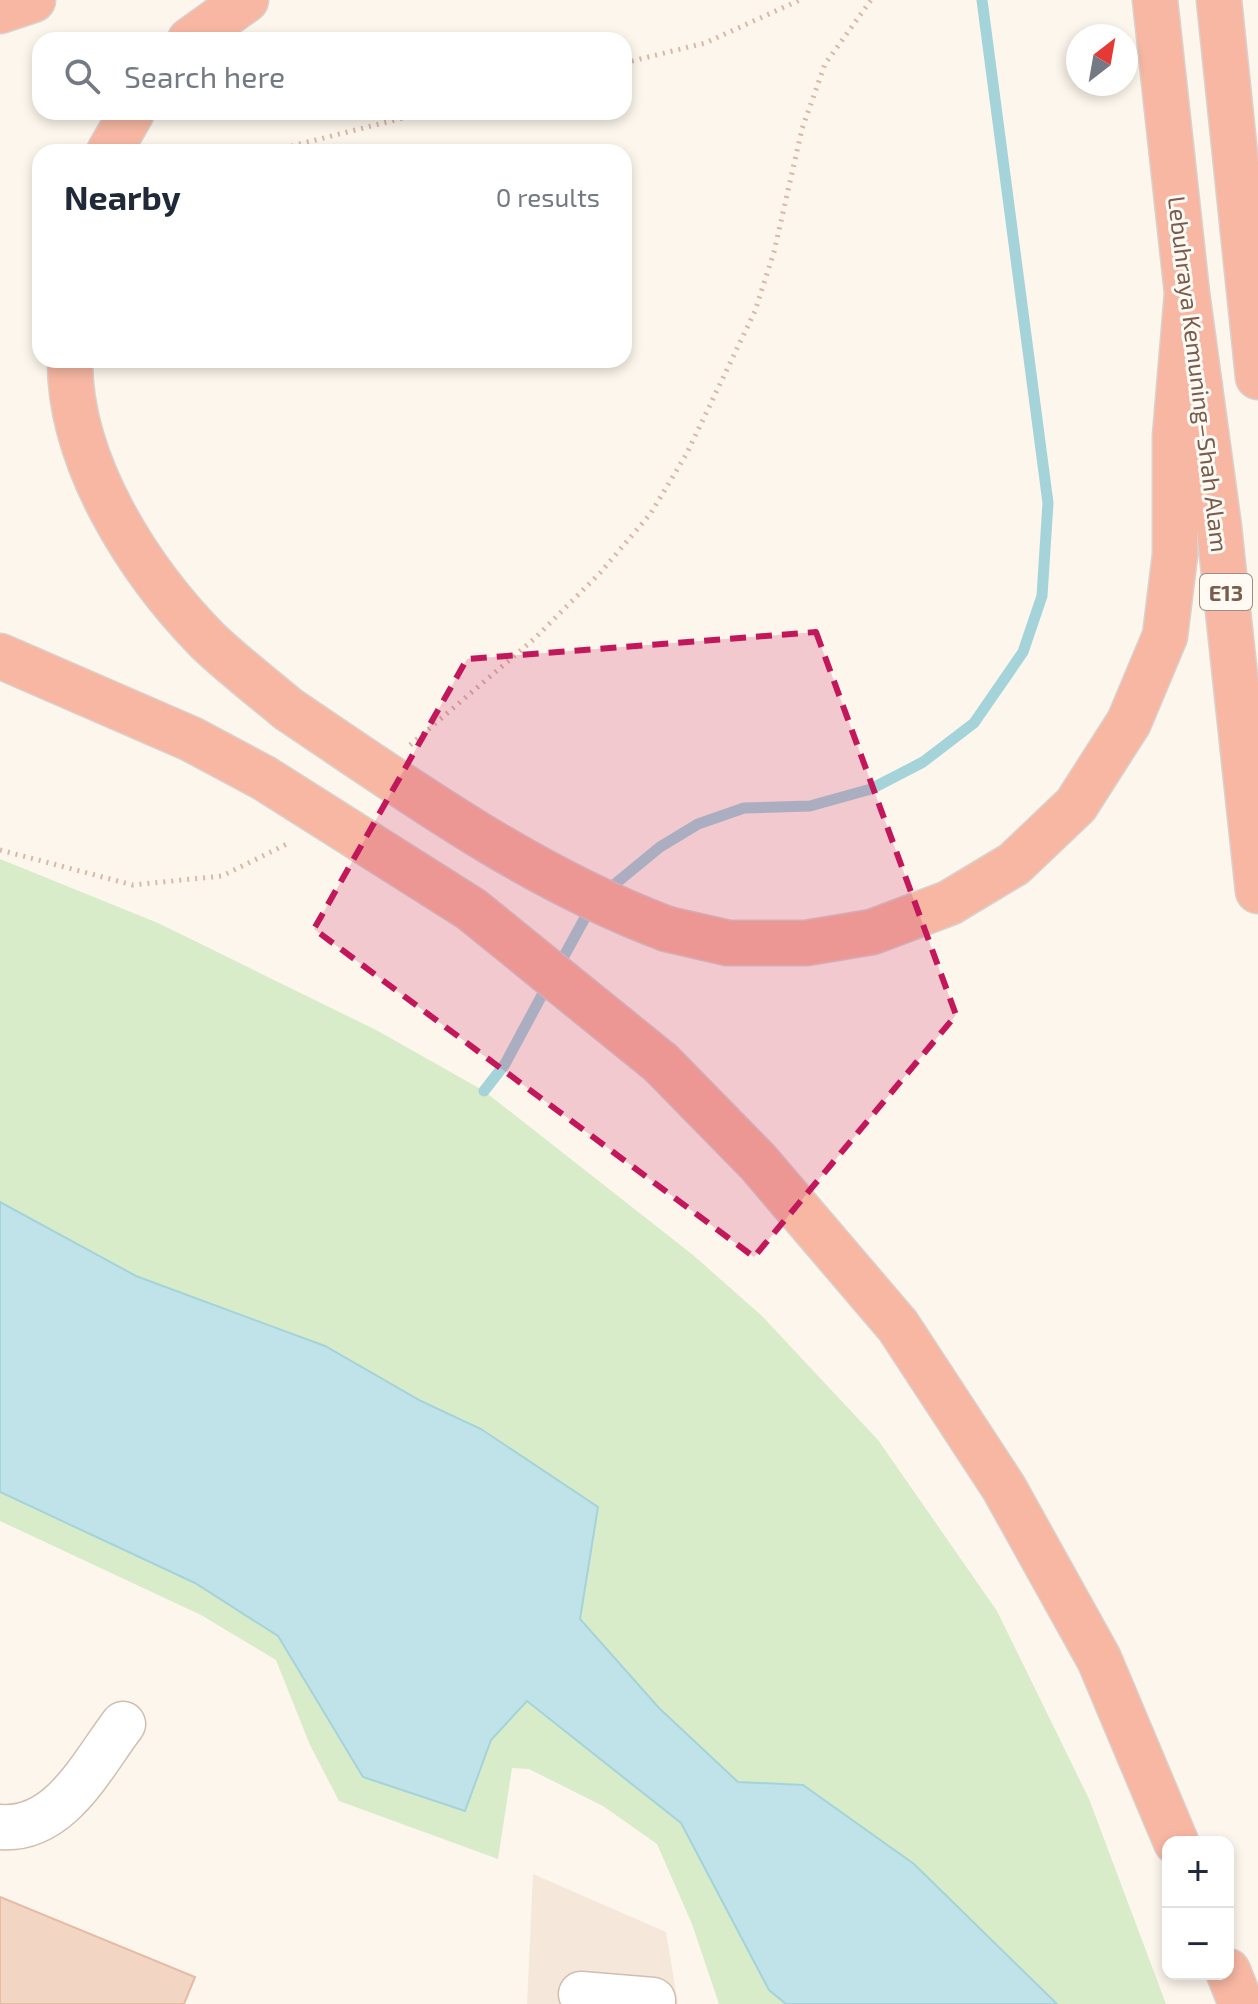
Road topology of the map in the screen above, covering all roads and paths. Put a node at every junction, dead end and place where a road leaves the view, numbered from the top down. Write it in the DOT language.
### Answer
graph roads {
  1 [pos="33,0"];
  2 [pos="246,0"];
  3 [pos="800,0"];
  4 [pos="871,0"];
  5 [pos="1155,0"];
  6 [pos="1219,0"];
  7 [pos="0,11"];
  8 [pos="201,32"];
  9 [pos="632,61"];
  10 [pos="127,120"];
  11 [pos="395,120"];
  12 [pos="114,144"];
  13 [pos="300,144"];
  14 [pos="1187,293"];
  15 [pos="71,368"];
  16 [pos="1258,377"];
  17 [pos="0,656"];
  18 [pos="405,750"];
  19 [pos="299,836"];
  20 [pos="0,850"];
  21 [pos="1258,891"];
  22 [pos="123,1724"];
  23 [pos="0,1827"];
  24 [pos="1173,1836"];
  25 [pos="1232,1980"];
  26 [pos="581,1994"];
  27 [pos="653,2004"];
  28 [pos="1241,2004"];
  1 -- 7 [label="highway"];
  2 -- 8 [label="highway"];
  3 -- 9 [label="path"];
  4 -- 18 [label="path"];
  5 -- 14 [label="highway, Lebuhraya Kemuning–Shah Alam / E13"];
  6 -- 16 [label="highway"];
  10 -- 12 [label="highway"];
  11 -- 13 [label="path"];
  14 -- 15 [label="highway, bridge"];
  14 -- 21 [label="highway, Lebuhraya Kemuning–Shah Alam / E13"];
  17 -- 24 [label="highway, bridge"];
  19 -- 20 [label="path"];
  22 -- 23 [label="street"];
  25 -- 28 [label="highway"];
  26 -- 27 [label="street"];
}
